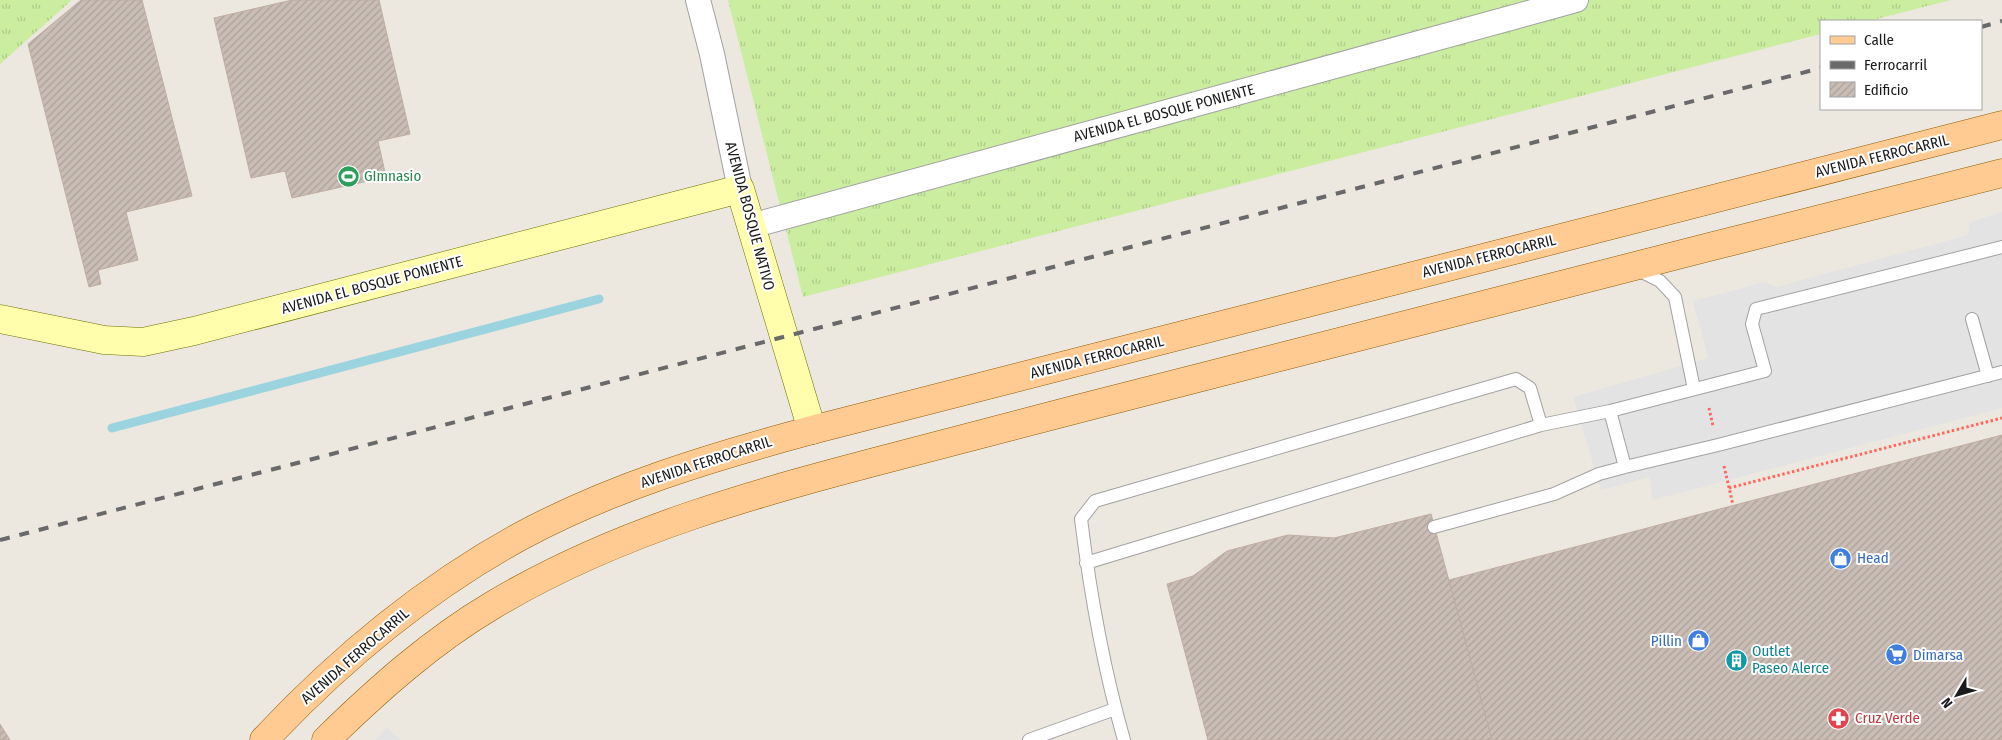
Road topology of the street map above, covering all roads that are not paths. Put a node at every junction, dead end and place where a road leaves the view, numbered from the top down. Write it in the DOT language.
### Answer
graph roads {
  1 [pos="698,0"];
  2 [pos="1576,0"];
  3 [pos="2002,125"];
  4 [pos="2002,173"];
  5 [pos="740,189"];
  6 [pos="750,226"];
  7 [pos="2002,247"];
  8 [pos="1632,266"];
  9 [pos="0,319"];
  10 [pos="1972,319"];
  11 [pos="2002,372"];
  12 [pos="1988,376"];
  13 [pos="1694,389"];
  14 [pos="1610,411"];
  15 [pos="1541,425"];
  16 [pos="812,430"];
  17 [pos="1625,467"];
  18 [pos="1434,527"];
  19 [pos="1086,563"];
  20 [pos="1116,709"];
  21 [pos="264,740"];
  22 [pos="326,740"];
  23 [pos="1029,740"];
  24 [pos="1124,740"];
  1 -- 5 [label="street, AVENIDA BOSQUE NATIVO"];
  2 -- 6 [label="street, AVENIDA EL BOSQUE PONIENTE"];
  3 -- 16 [label="main road, AVENIDA FERROCARRIL"];
  4 -- 8 [label="main road"];
  5 -- 6 [label="street, AVENIDA BOSQUE NATIVO"];
  5 -- 9 [label="street, AVENIDA EL BOSQUE PONIENTE"];
  6 -- 16 [label="street, AVENIDA BOSQUE NATIVO"];
  7 -- 13 [label="lane"];
  8 -- 13 [label="lane"];
  8 -- 22 [label="main road"];
  10 -- 12 [label="lane"];
  11 -- 12 [label="lane"];
  12 -- 17 [label="lane"];
  13 -- 14 [label="lane"];
  14 -- 15 [label="lane"];
  14 -- 17 [label="lane"];
  15 -- 19 [label="lane"];
  15 -- 19 [label="lane"];
  16 -- 21 [label="main road, AVENIDA FERROCARRIL"];
  17 -- 18 [label="lane"];
  19 -- 20 [label="lane"];
  20 -- 23 [label="lane"];
  20 -- 24 [label="lane"];
}
